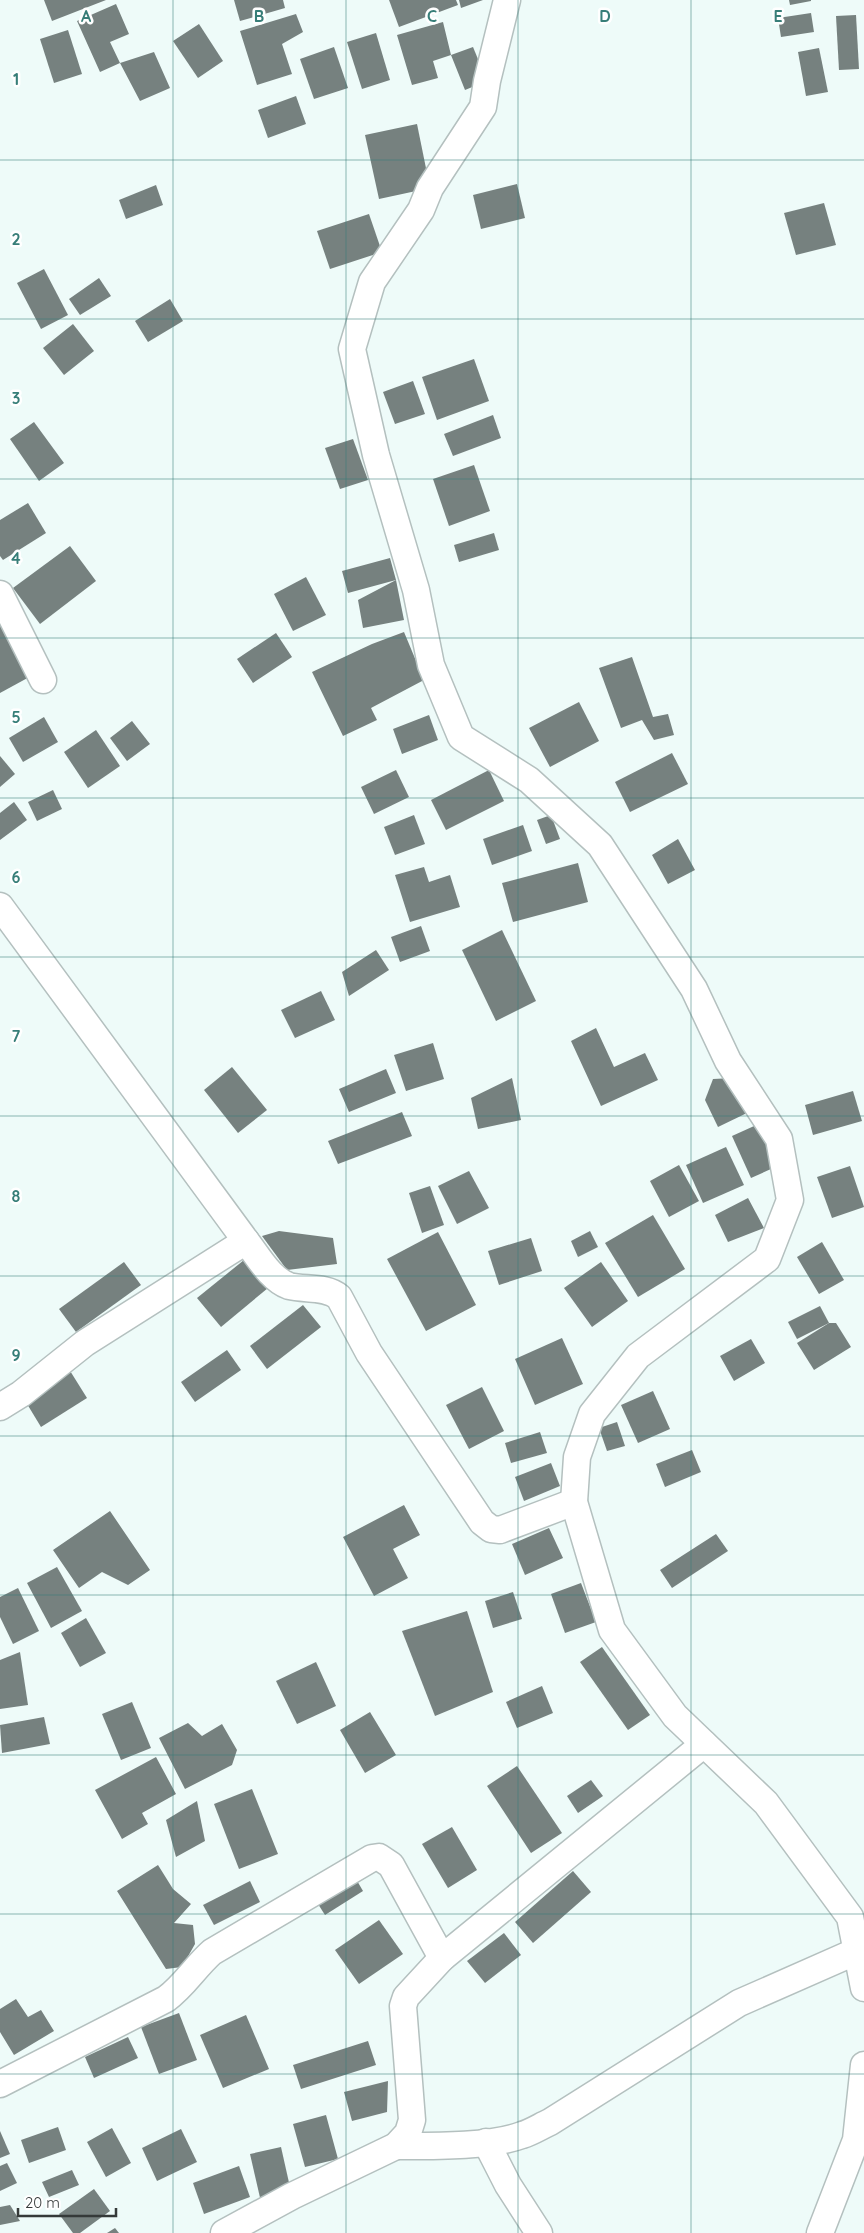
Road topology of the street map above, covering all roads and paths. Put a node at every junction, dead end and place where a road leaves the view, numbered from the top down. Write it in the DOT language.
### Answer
graph roads {
  1 [pos="508,0"];
  2 [pos="0,594"];
  3 [pos="43,680"];
  4 [pos="0,906"];
  5 [pos="246,1241"];
  6 [pos="0,1407"];
  7 [pos="574,1502"];
  8 [pos="704,1744"];
  9 [pos="857,1951"];
  10 [pos="442,1958"];
  11 [pos="864,1988"];
  12 [pos="864,2065"];
  13 [pos="3,2076"];
  14 [pos="486,2142"];
  15 [pos="396,2146"];
  16 [pos="224,2233"];
  17 [pos="538,2233"];
  18 [pos="820,2233"];
  1 -- 7 [label="street"];
  2 -- 3 [label="street"];
  4 -- 5 [label="street"];
  5 -- 6 [label="street"];
  5 -- 7 [label="street"];
  7 -- 8 [label="street"];
  8 -- 9 [label="street"];
  8 -- 10 [label="street"];
  9 -- 11 [label="street"];
  9 -- 14 [label="street"];
  10 -- 13 [label="street"];
  10 -- 15 [label="street"];
  12 -- 18 [label="street"];
  14 -- 15 [label="street"];
  14 -- 17 [label="street"];
  15 -- 16 [label="street"];
}
